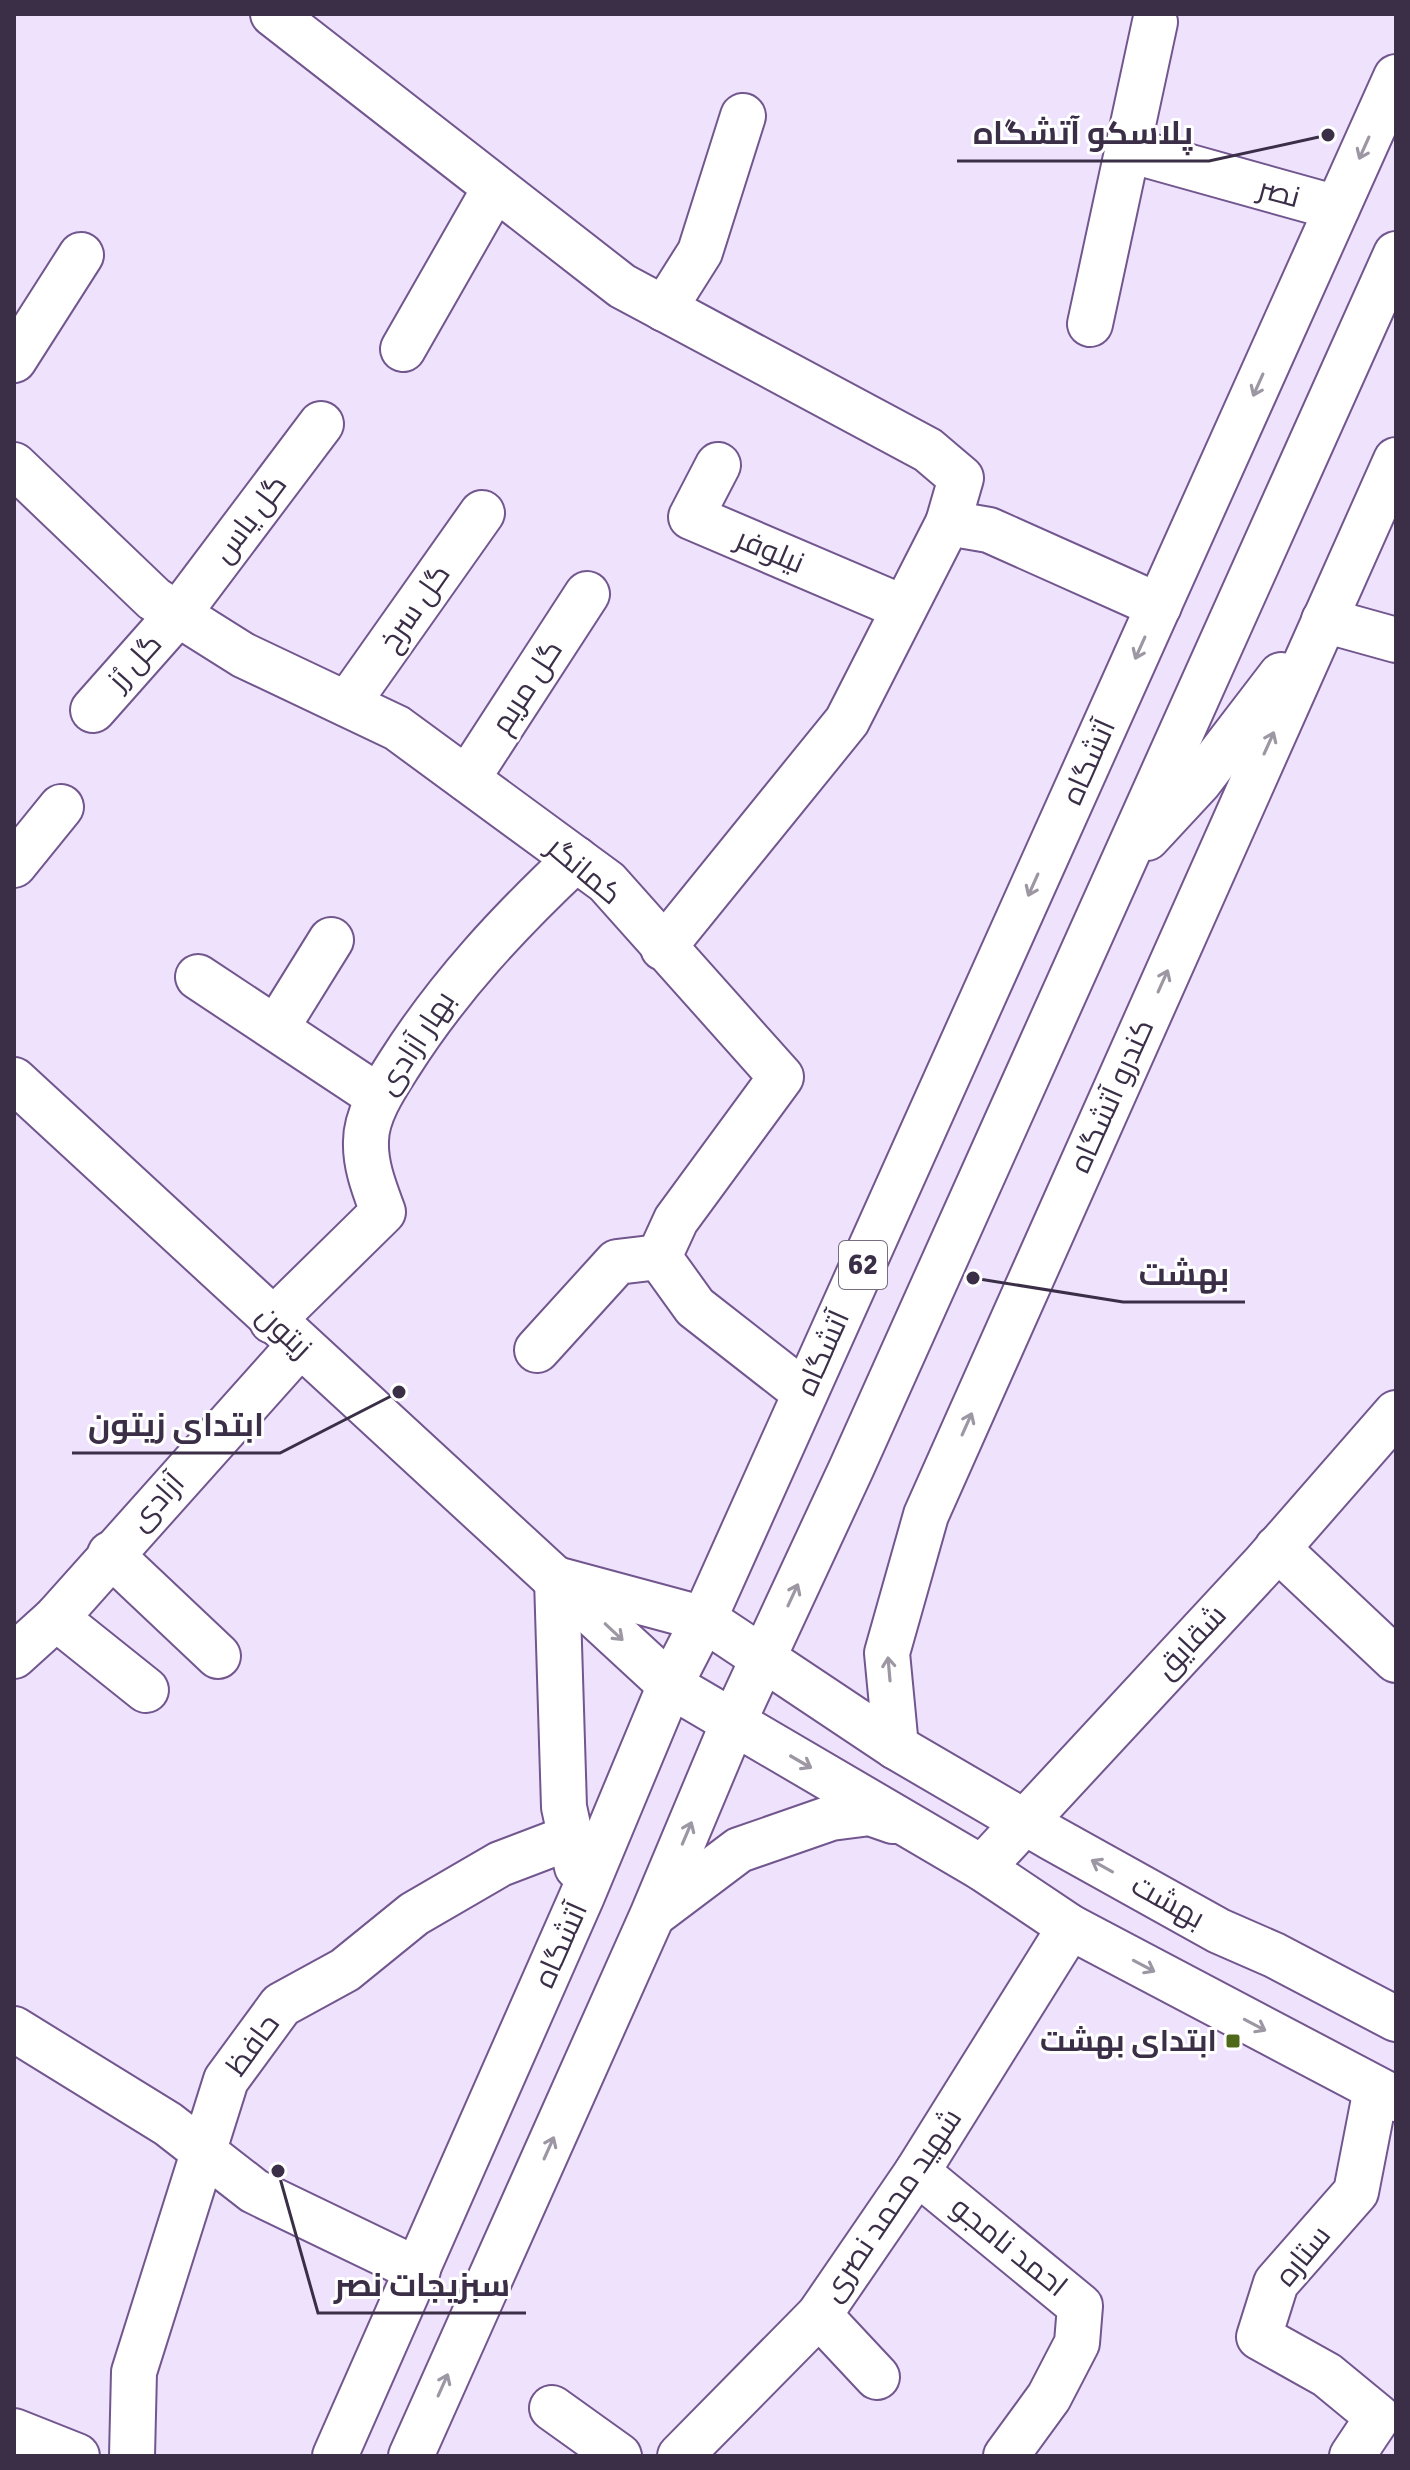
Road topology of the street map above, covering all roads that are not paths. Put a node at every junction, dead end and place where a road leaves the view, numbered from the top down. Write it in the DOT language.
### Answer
graph roads {
  1 [pos="273,14"];
  2 [pos="1155,22"];
  3 [pos="1396,77"];
  4 [pos="743,116"];
  5 [pos="1129,150"];
  6 [pos="495,188"];
  7 [pos="1337,208"];
  8 [pos="1396,254"];
  9 [pos="81,255"];
  10 [pos="664,309"];
  11 [pos="1090,324"];
  12 [pos="403,349"];
  13 [pos="14,360"];
  14 [pos="321,424"];
  15 [pos="1396,460"];
  16 [pos="14,465"];
  17 [pos="718,465"];
  18 [pos="482,513"];
  19 [pos="948,523"];
  20 [pos="587,594"];
  21 [pos="1159,606"];
  22 [pos="904,608"];
  23 [pos="178,614"];
  24 [pos="1324,620"];
  25 [pos="1396,640"];
  26 [pos="347,704"];
  27 [pos="93,710"];
  28 [pos="467,779"];
  29 [pos="61,807"];
  30 [pos="576,859"];
  31 [pos="1123,863"];
  32 [pos="14,865"];
  33 [pos="331,940"];
  34 [pos="663,948"];
  35 [pos="198,977"];
  36 [pos="277,1027"];
  37 [pos="18,1094"];
  38 [pos="379,1097"];
  39 [pos="659,1257"];
  40 [pos="285,1333"];
  41 [pos="537,1350"];
  42 [pos="805,1393"];
  43 [pos="1396,1413"];
  44 [pos="1277,1548"];
  45 [pos="110,1554"];
  46 [pos="557,1579"];
  47 [pos="56,1618"];
  48 [pos="704,1619"];
  49 [pos="14,1656"];
  50 [pos="218,1656"];
  51 [pos="762,1660"];
  52 [pos="1396,1660"];
  53 [pos="670,1685"];
  54 [pos="146,1690"];
  55 [pos="733,1723"];
  56 [pos="896,1747"];
  57 [pos="1025,1821"];
  58 [pos="916,1829"];
  59 [pos="571,1837"];
  60 [pos="982,1868"];
  61 [pos="582,1896"];
  62 [pos="652,1916"];
  63 [pos="1070,1927"];
  64 [pos="1396,2019"];
  65 [pos="14,2029"];
  66 [pos="1386,2094"];
  67 [pos="204,2151"];
  68 [pos="917,2172"];
  69 [pos="418,2270"];
  70 [pos="819,2315"];
  71 [pos="877,2377"];
  72 [pos="552,2408"];
  73 [pos="1390,2418"];
  74 [pos="14,2431"];
  75 [pos="77,2456"];
  76 [pos="132,2456"];
  77 [pos="335,2456"];
  78 [pos="411,2456"];
  79 [pos="619,2456"];
  80 [pos="680,2456"];
  81 [pos="1006,2456"];
  82 [pos="1352,2456"];
  1 -- 6 [label="street"];
  2 -- 5 [label="street"];
  3 -- 7 [label="street, آتشگاه / 62, one-way"];
  4 -- 10 [label="street"];
  5 -- 7 [label="street, نصر"];
  5 -- 11 [label="street"];
  6 -- 10 [label="street"];
  6 -- 12 [label="street"];
  7 -- 21 [label="street, آتشگاه / 62, one-way"];
  8 -- 31 [label="street, 62"];
  9 -- 13 [label="street"];
  10 -- 19 [label="street"];
  14 -- 23 [label="street, گل یاس"];
  15 -- 24 [label="street, کندرو آتشگاه"];
  16 -- 23 [label="street, کمانگر"];
  17 -- 22 [label="street, نیلوفر"];
  18 -- 26 [label="street, گل سرخ"];
  19 -- 21 [label="street"];
  19 -- 22 [label="street"];
  20 -- 28 [label="street, گل مریم"];
  21 -- 42 [label="street, آتشگاه / 62, one-way"];
  22 -- 34 [label="street"];
  23 -- 26 [label="street, کمانگر"];
  23 -- 27 [label="street, گل رُز"];
  24 -- 25 [label="street"];
  24 -- 31 [label="street"];
  56 -- 24 [label="street, کندرو آتشگاه, one-way"];
  26 -- 28 [label="street, کمانگر"];
  28 -- 30 [label="street, کمانگر"];
  29 -- 32 [label="street"];
  30 -- 34 [label="street, کمانگر"];
  30 -- 38 [label="street, بهار آزادی"];
  51 -- 31 [label="street, 62, one-way"];
  33 -- 36 [label="street"];
  34 -- 39 [label="street, کمانگر"];
  35 -- 36 [label="street"];
  36 -- 38 [label="street"];
  37 -- 40 [label="street, زیتون"];
  38 -- 40 [label="street, بهار آزادی"];
  39 -- 41 [label="street"];
  39 -- 42 [label="street"];
  40 -- 45 [label="street, آزادی"];
  40 -- 46 [label="street, زیتون"];
  42 -- 48 [label="street, آتشگاه / 62"];
  43 -- 44 [label="street, شقایق"];
  44 -- 52 [label="street"];
  44 -- 57 [label="street, شقایق"];
  45 -- 47 [label="street, آزادی"];
  45 -- 50 [label="street"];
  46 -- 48 [label="street, زیتون"];
  46 -- 53 [label="street, زیتون, one-way"];
  46 -- 59 [label="street"];
  47 -- 49 [label="street, آزادی"];
  47 -- 54 [label="street"];
  48 -- 51 [label="street, بهشت"];
  48 -- 53 [label="street, آتشگاه / 62"];
  51 -- 55 [label="street, 62"];
  51 -- 56 [label="street, بهشت"];
  53 -- 55 [label="street, زیتون"];
  53 -- 61 [label="street, آتشگاه / 62"];
  55 -- 58 [label="street, one-way"];
  62 -- 55 [label="street, 62, one-way"];
  56 -- 57 [label="street, بهشت"];
  57 -- 60 [label="street, شقایق"];
  64 -- 57 [label="street, بهشت, one-way"];
  58 -- 60 [label="street"];
  58 -- 62 [label="street"];
  59 -- 61 [label="street"];
  59 -- 67 [label="street, حافظ"];
  60 -- 63 [label="street"];
  61 -- 69 [label="street, آتشگاه / 62"];
  78 -- 62 [label="street, 62, one-way"];
  63 -- 66 [label="street, one-way"];
  63 -- 68 [label="street, شهید محمد نصری"];
  65 -- 67 [label="street"];
  66 -- 73 [label="street, ستاره"];
  67 -- 69 [label="street"];
  67 -- 76 [label="street, حافظ"];
  68 -- 70 [label="street, شهید محمد نصری"];
  68 -- 81 [label="street, احمد نامجو"];
  69 -- 77 [label="street, آتشگاه / 62"];
  70 -- 71 [label="street"];
  70 -- 80 [label="street, شهید محمد نصری"];
  72 -- 79 [label="street"];
  73 -- 82 [label="street, ستاره"];
  74 -- 75 [label="street"];
}
